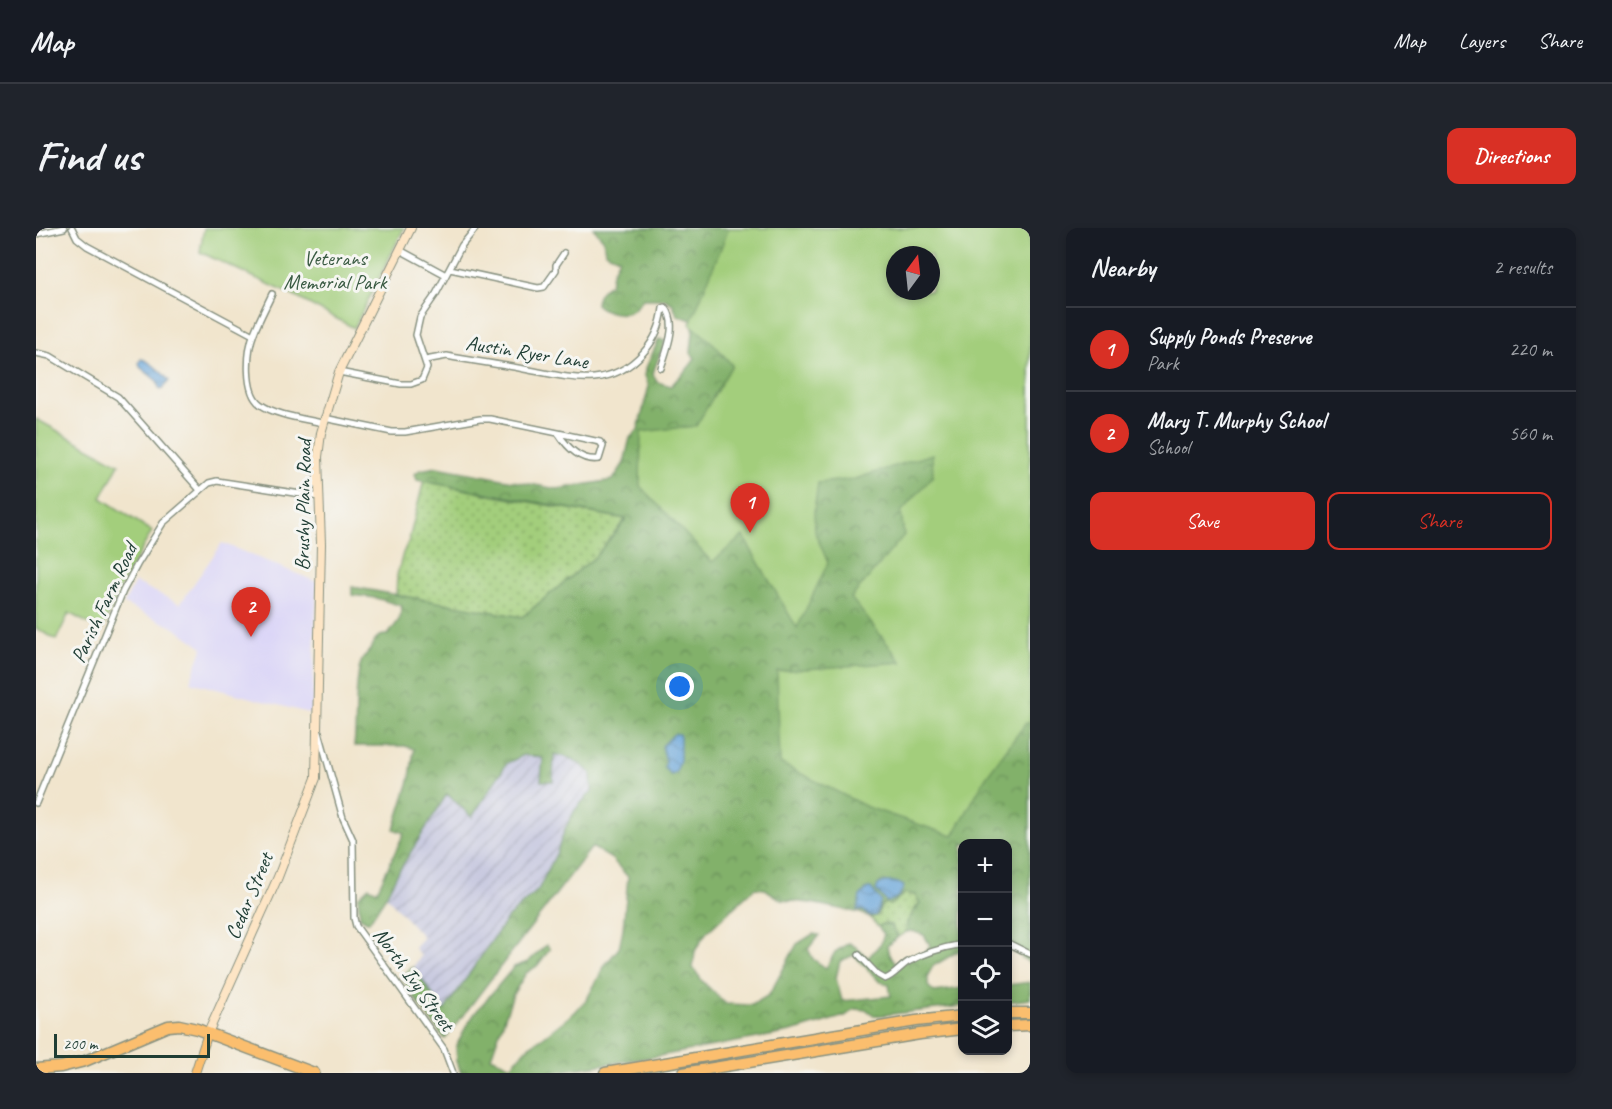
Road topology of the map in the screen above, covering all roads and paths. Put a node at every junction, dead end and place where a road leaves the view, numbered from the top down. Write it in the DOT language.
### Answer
graph roads {
  1 [pos="64,228"];
  2 [pos="72,228"];
  3 [pos="411,228"];
  4 [pos="476,228"];
  5 [pos="36,234"];
  6 [pos="400,250"];
  7 [pos="564,254"];
  8 [pos="448,272"];
  9 [pos="272,294"];
  10 [pos="253,335"];
  11 [pos="36,353"];
  12 [pos="424,360"];
  13 [pos="661,368"];
  14 [pos="339,372"];
  15 [pos="323,420"];
  16 [pos="558,433"];
  17 [pos="319,470"];
  18 [pos="200,490"];
  19 [pos="294,494"];
  20 [pos="320,497"];
  21 [pos="318,729"];
  22 [pos="36,802"];
  23 [pos="958,945"];
  24 [pos="1012,945"];
  25 [pos="1030,954"];
  26 [pos="859,955"];
  27 [pos="1030,1012"];
  28 [pos="1012,1013"];
  29 [pos="958,1017"];
  30 [pos="1030,1025"];
  31 [pos="1012,1026"];
  32 [pos="958,1030"];
  33 [pos="208,1033"];
  34 [pos="36,1070"];
  35 [pos="195,1073"];
  36 [pos="314,1073"];
  37 [pos="453,1073"];
  38 [pos="604,1073"];
  39 [pos="683,1073"];
  1 -- 5 [label="street"];
  2 -- 10 [label="street"];
  3 -- 6 [label="main road, Brushy Plain Road"];
  4 -- 8 [label="street"];
  6 -- 8 [label="street"];
  6 -- 14 [label="main road, Brushy Plain Road"];
  7 -- 8 [label="street"];
  8 -- 12 [label="street"];
  9 -- 10 [label="street"];
  10 -- 15 [label="street"];
  11 -- 18 [label="street"];
  12 -- 13 [label="street, Austin Ryer Lane"];
  12 -- 14 [label="street"];
  14 -- 15 [label="main road, Brushy Plain Road"];
  15 -- 16 [label="street"];
  15 -- 17 [label="main road, Brushy Plain Road"];
  16 -- 16 [label="street"];
  17 -- 19 [label="street"];
  17 -- 20 [label="main road, Brushy Plain Road"];
  18 -- 19 [label="street, Parish Farm Road"];
  18 -- 22 [label="street, Parish Farm Road"];
  19 -- 20 [label="street, Parish Farm Road"];
  20 -- 21 [label="main road, Brushy Plain Road"];
  21 -- 33 [label="main road, Cedar Street"];
  21 -- 37 [label="street, North Ivy Street"];
  23 -- 26 [label="street"];
  24 -- 25 [label="street"];
  27 -- 28 [label="highway"];
  29 -- 38 [label="highway"];
  30 -- 31 [label="highway"];
  32 -- 39 [label="highway"];
  33 -- 34 [label="highway"];
  33 -- 35 [label="main road, Cedar Street"];
  33 -- 36 [label="highway"];
}
